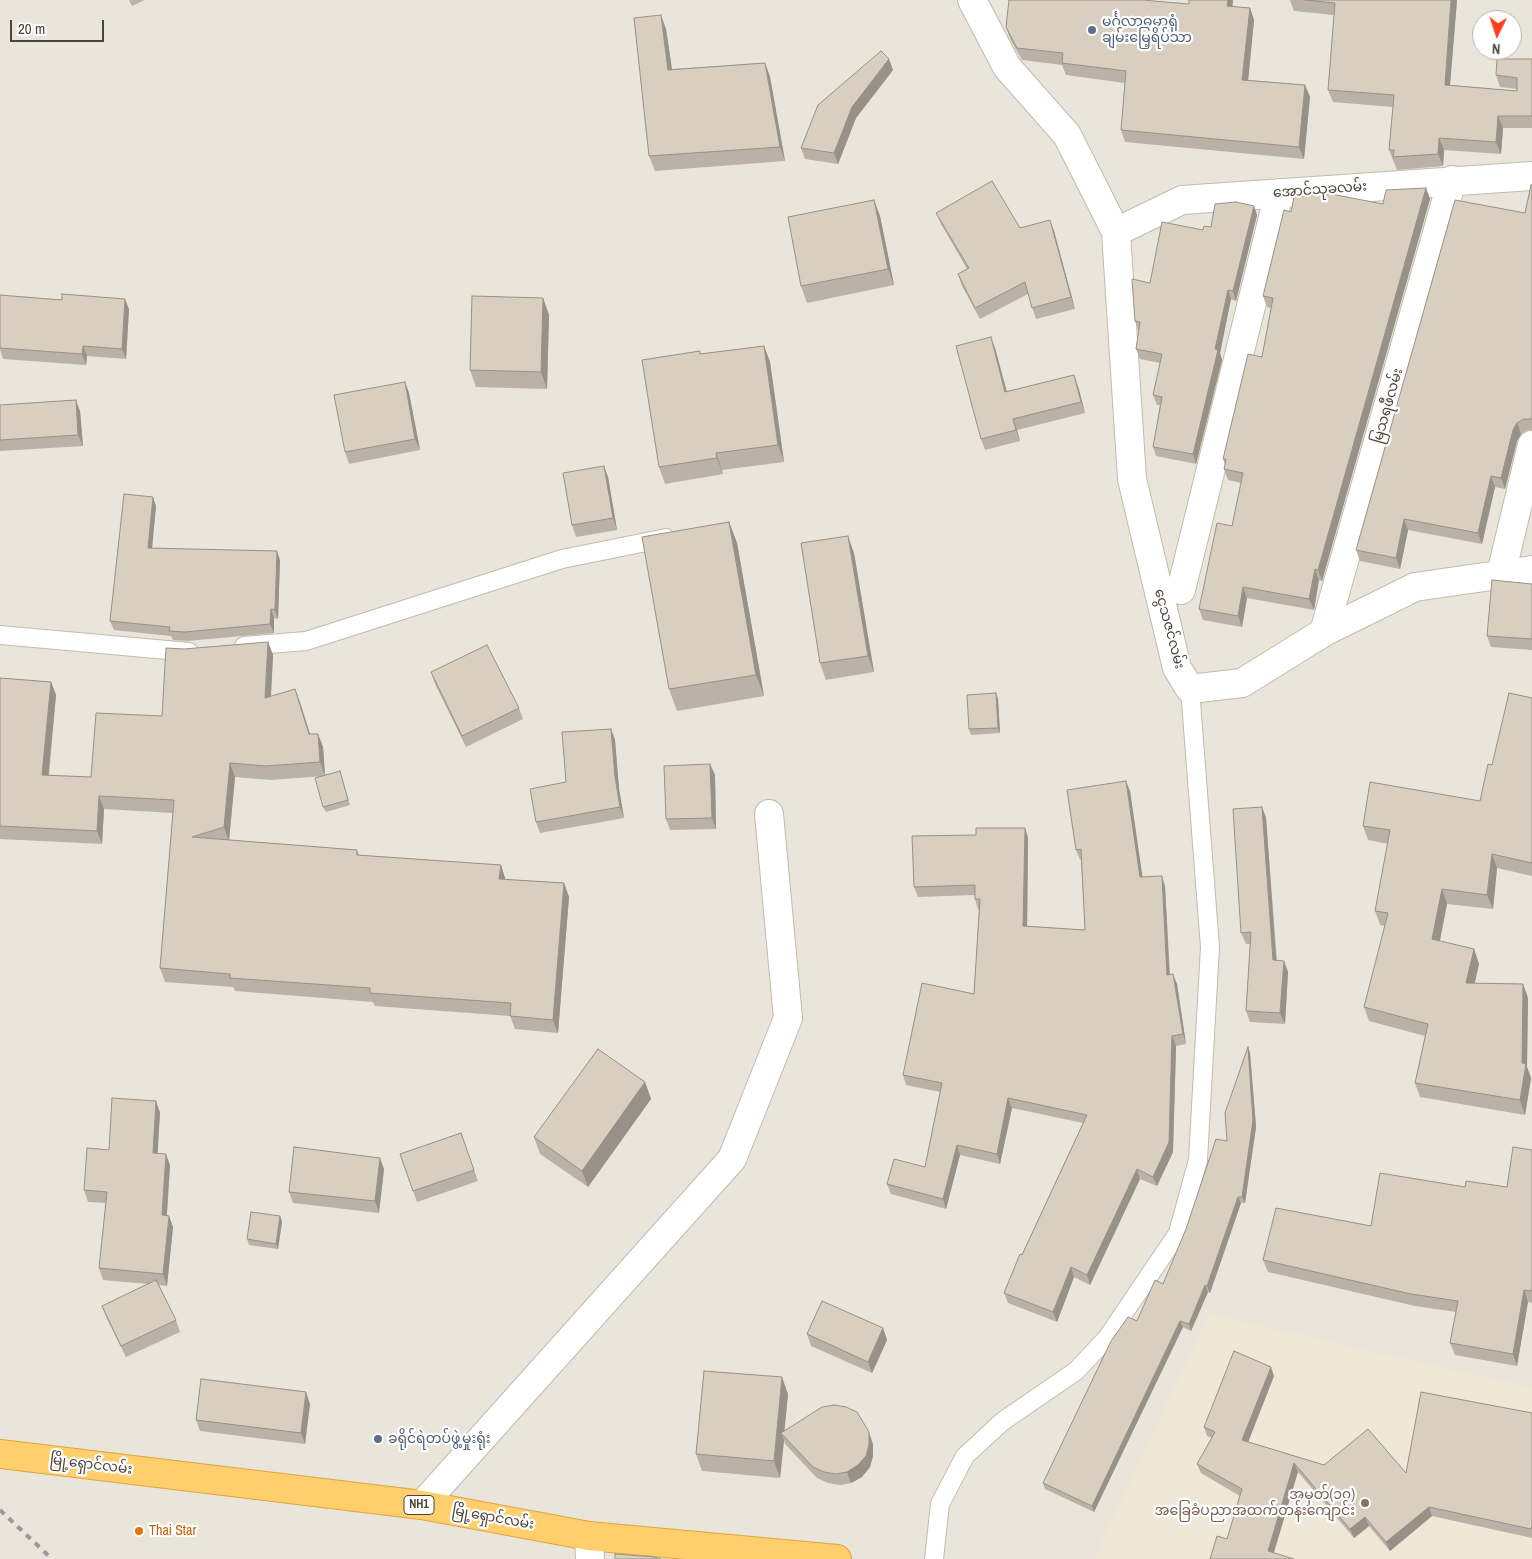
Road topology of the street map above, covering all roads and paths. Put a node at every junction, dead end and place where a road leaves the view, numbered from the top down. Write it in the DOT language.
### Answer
graph roads {
  1 [pos="972,0"];
  2 [pos="1532,176"];
  3 [pos="1452,180"];
  4 [pos="1279,193"];
  5 [pos="1116,232"];
  6 [pos="1532,445"];
  7 [pos="683,535"];
  8 [pos="1532,570"];
  9 [pos="1501,574"];
  10 [pos="1181,590"];
  11 [pos="1324,632"];
  12 [pos="0,635"];
  13 [pos="227,648"];
  14 [pos="208,650"];
  15 [pos="1190,689"];
  16 [pos="769,814"];
  17 [pos="0,1454"];
  18 [pos="422,1506"];
  19 [pos="589,1547"];
  20 [pos="837,1559"];
  21 [pos="934,1559"];
  1 -- 5 [label="street"];
  2 -- 3 [label="street, အောင်သုခလမ်း"];
  3 -- 4 [label="street, အောင်သုခလမ်း"];
  3 -- 11 [label="street, မြသရဖီလမ်း"];
  4 -- 5 [label="street, အောင်သုခလမ်း"];
  4 -- 10 [label="street"];
  5 -- 15 [label="street, ငွေသဇင်လမ်း"];
  6 -- 9 [label="street"];
  7 -- 13 [label="lane"];
  8 -- 9 [label="street"];
  9 -- 11 [label="street"];
  11 -- 15 [label="street"];
  12 -- 14 [label="lane"];
  15 -- 21 [label="lane"];
  16 -- 18 [label="street"];
  17 -- 18 [label="highway, မြို့ရှောင်လမ်း / NH1"];
  18 -- 19 [label="highway, မြို့ရှောင်လမ်း / NH1"];
  19 -- 20 [label="highway, မြို့ရှောင်လမ်း / NH1"];
}
